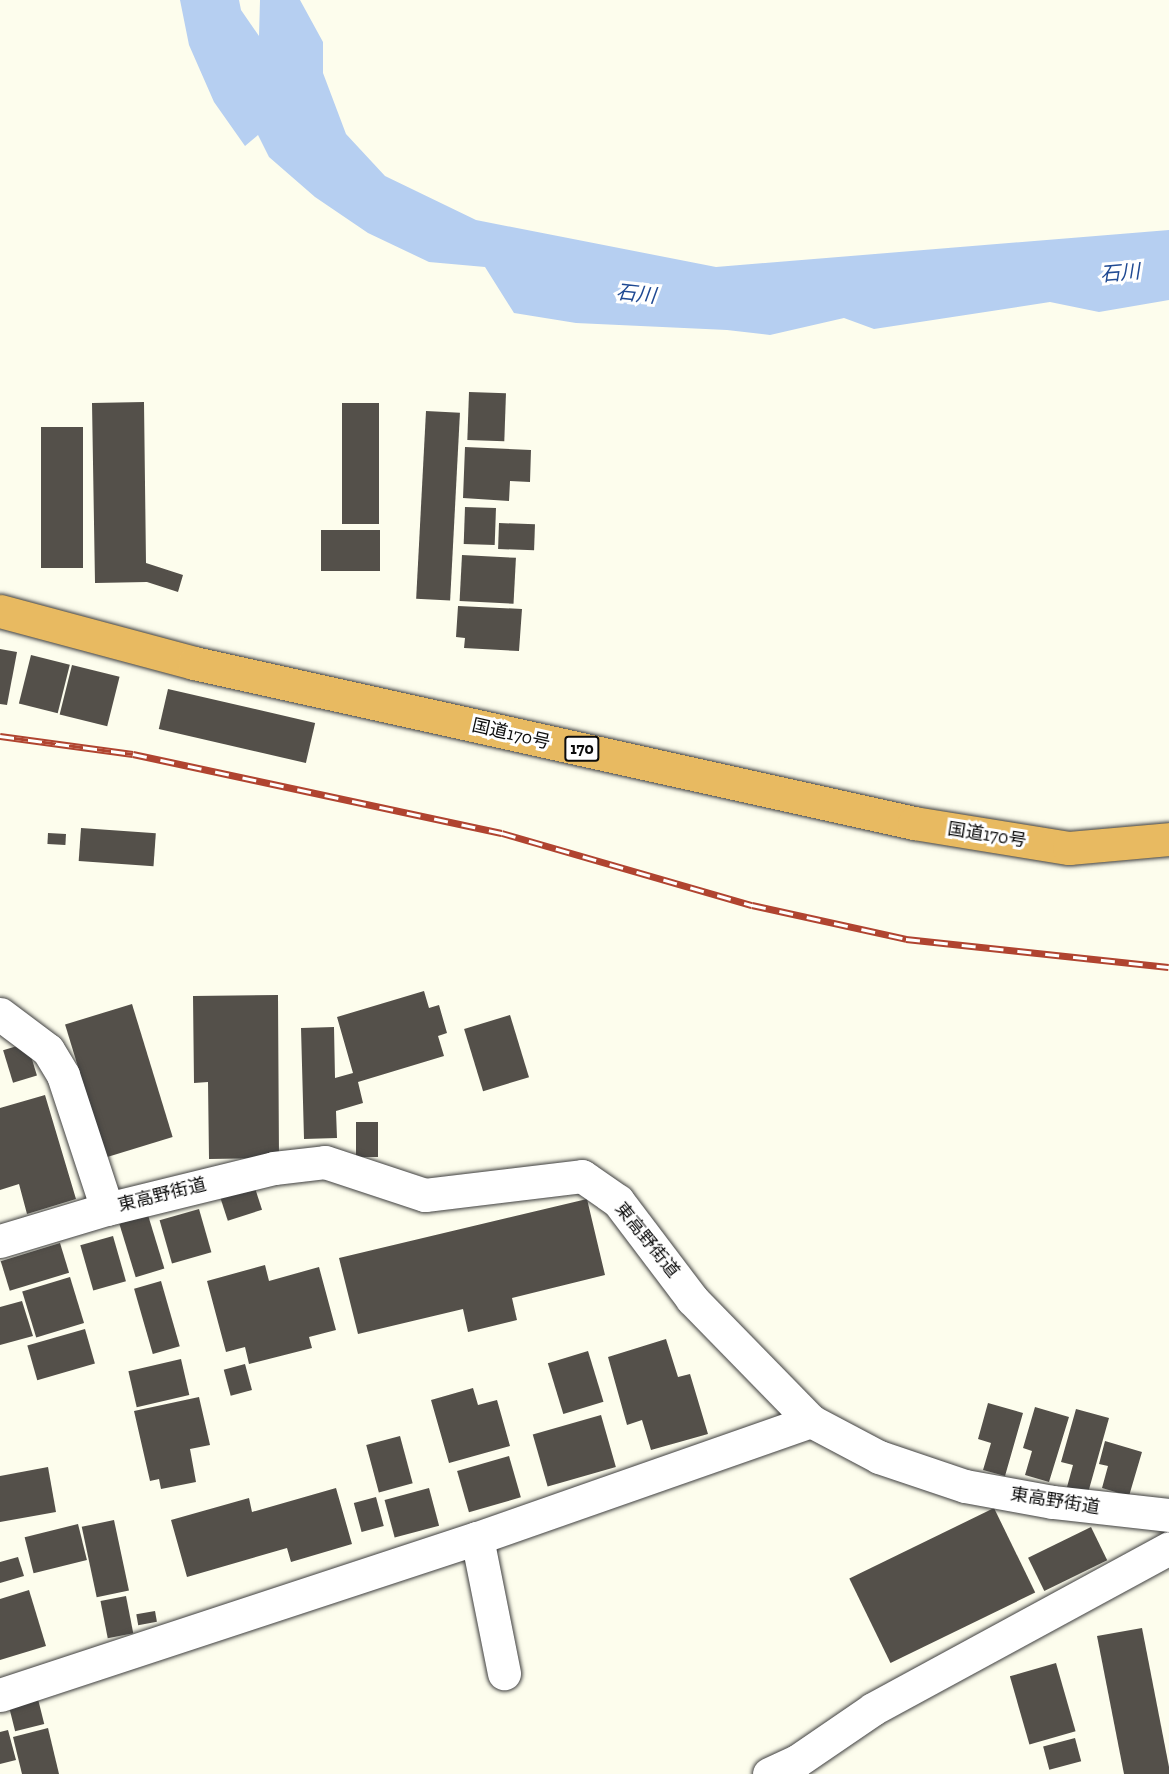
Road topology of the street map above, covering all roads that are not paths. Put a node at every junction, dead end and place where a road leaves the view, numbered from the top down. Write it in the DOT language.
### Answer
graph roads {
  1 [pos="0,611"];
  2 [pos="1169,839"];
  3 [pos="0,1014"];
  4 [pos="107,1209"];
  5 [pos="0,1241"];
  6 [pos="811,1420"];
  7 [pos="1169,1515"];
  8 [pos="477,1538"];
  9 [pos="1169,1548"];
  10 [pos="504,1673"];
  11 [pos="0,1695"];
  12 [pos="769,1774"];
  1 -- 2 [label="highway, 国道170号 / 170"];
  3 -- 4 [label="street"];
  4 -- 5 [label="street, 東高野街道"];
  4 -- 6 [label="street, 東高野街道"];
  6 -- 7 [label="street, 東高野街道"];
  6 -- 8 [label="street"];
  8 -- 10 [label="street"];
  8 -- 11 [label="street"];
  9 -- 12 [label="street"];
}
